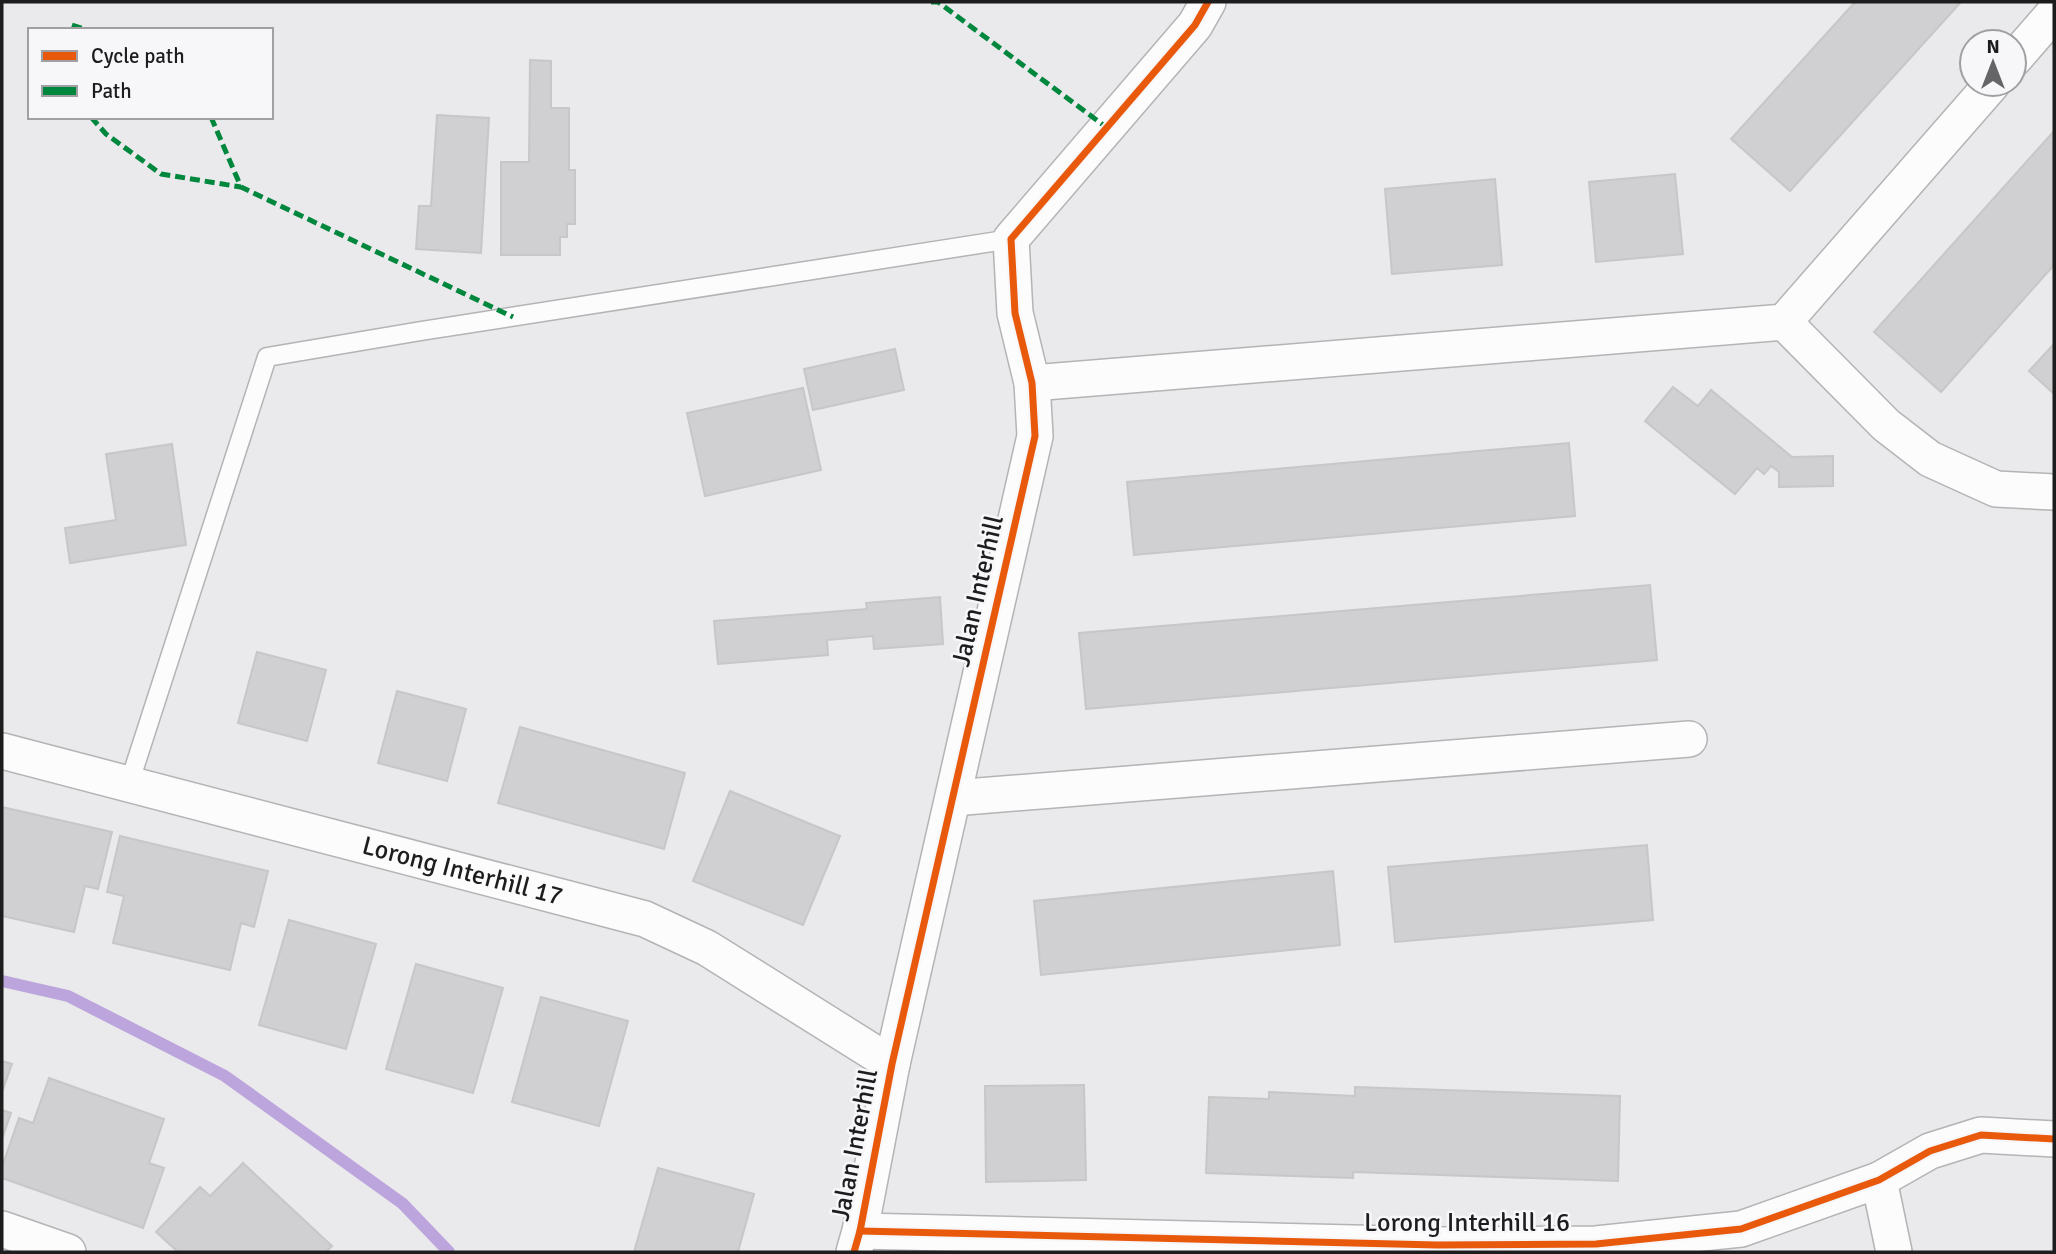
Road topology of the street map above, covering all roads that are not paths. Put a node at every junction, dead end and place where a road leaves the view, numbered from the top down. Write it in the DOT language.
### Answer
graph roads {
  1 [pos="1208,2"];
  2 [pos="2054,13"];
  3 [pos="2028,43"];
  4 [pos="1980,98"];
  5 [pos="1011,239"];
  6 [pos="1784,322"];
  7 [pos="1032,383"];
  8 [pos="2054,492"];
  9 [pos="1689,739"];
  10 [pos="2,751"];
  11 [pos="129,784"];
  12 [pos="953,798"];
  13 [pos="892,1064"];
  14 [pos="2054,1139"];
  15 [pos="1879,1180"];
  16 [pos="2,1229"];
  17 [pos="857,1242"];
  18 [pos="1435,1249"];
  19 [pos="68,1252"];
  20 [pos="1894,1252"];
  1 -- 5 [label="street"];
  2 -- 3 [label="street"];
  4 -- 6 [label="street"];
  5 -- 7 [label="street, Jalan Interhill"];
  5 -- 11 [label="lane"];
  6 -- 7 [label="street"];
  6 -- 8 [label="street"];
  7 -- 12 [label="street, Jalan Interhill"];
  9 -- 12 [label="street"];
  10 -- 11 [label="street, Lorong Interhill 17"];
  11 -- 13 [label="street, Lorong Interhill 17"];
  12 -- 13 [label="street, Jalan Interhill"];
  13 -- 17 [label="street, Jalan Interhill"];
  14 -- 15 [label="street, Lorong Interhill 16"];
  15 -- 18 [label="street, Lorong Interhill 16"];
  15 -- 20 [label="street"];
  16 -- 19 [label="street"];
  17 -- 18 [label="street, Lorong Interhill 16"];
}
